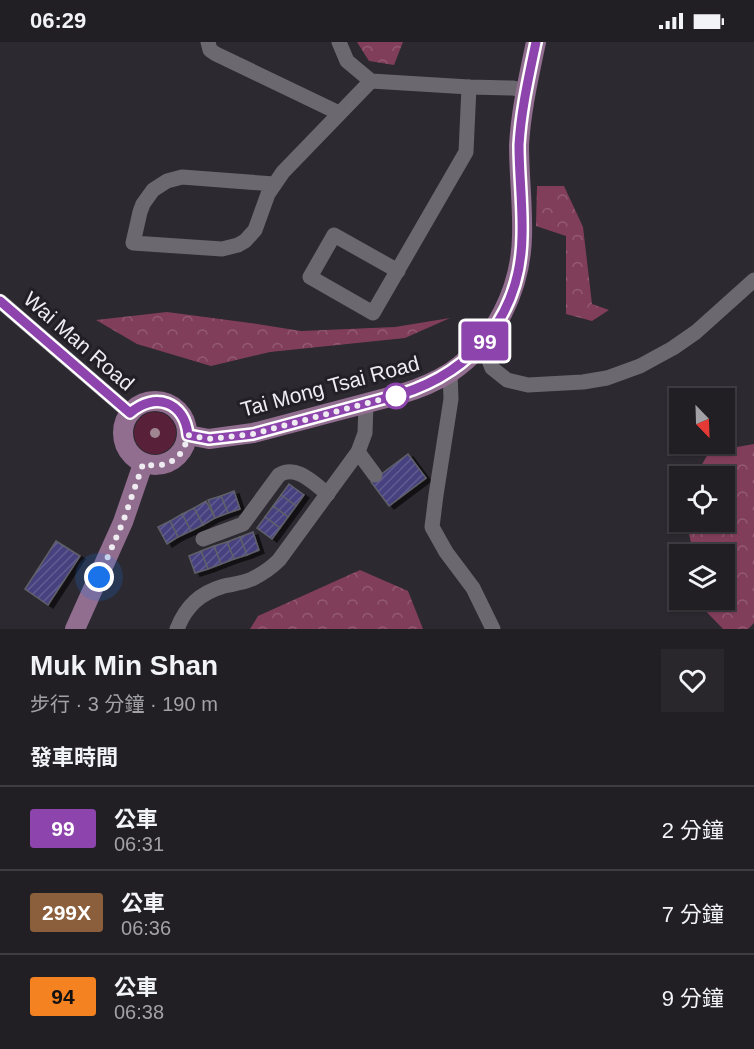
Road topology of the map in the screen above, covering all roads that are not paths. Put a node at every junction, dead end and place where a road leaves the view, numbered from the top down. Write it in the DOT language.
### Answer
graph roads {
  1 [pos="208,42"];
  2 [pos="339,42"];
  3 [pos="536,42"];
  4 [pos="372,81"];
  5 [pos="469,87"];
  6 [pos="526,91"];
  7 [pos="339,114"];
  8 [pos="274,184"];
  9 [pos="398,271"];
  10 [pos="754,280"];
  11 [pos="0,301"];
  12 [pos="478,349"];
  13 [pos="450,372"];
  14 [pos="366,404"];
  15 [pos="130,413"];
  16 [pos="188,435"];
  17 [pos="358,453"];
  18 [pos="143,464"];
  19 [pos="375,475"];
  20 [pos="328,494"];
  21 [pos="203,539"];
  22 [pos="75,629"];
  23 [pos="177,629"];
  24 [pos="493,629"];
  1 -- 7 [label="street"];
  2 -- 4 [label="street"];
  3 -- 6 [label="main road, Tai Mong Tsai Road"];
  4 -- 5 [label="street"];
  4 -- 7 [label="street"];
  5 -- 6 [label="street"];
  5 -- 9 [label="street"];
  6 -- 12 [label="main road, Tai Mong Tsai Road"];
  7 -- 8 [label="street"];
  8 -- 8 [label="street"];
  9 -- 9 [label="street"];
  10 -- 12 [label="street"];
  11 -- 15 [label="street, Wai Man Road"];
  12 -- 13 [label="main road, Tai Mong Tsai Road"];
  13 -- 14 [label="main road, Tai Mong Tsai Road"];
  13 -- 24 [label="street"];
  14 -- 16 [label="main road, Tai Mong Tsai Road"];
  14 -- 17 [label="street"];
  15 -- 16 [label="main road"];
  15 -- 18 [label="main road"];
  16 -- 18 [label="main road"];
  17 -- 19 [label="street"];
  17 -- 20 [label="street"];
  18 -- 22 [label="main road"];
  20 -- 21 [label="street"];
  20 -- 23 [label="street"];
}
